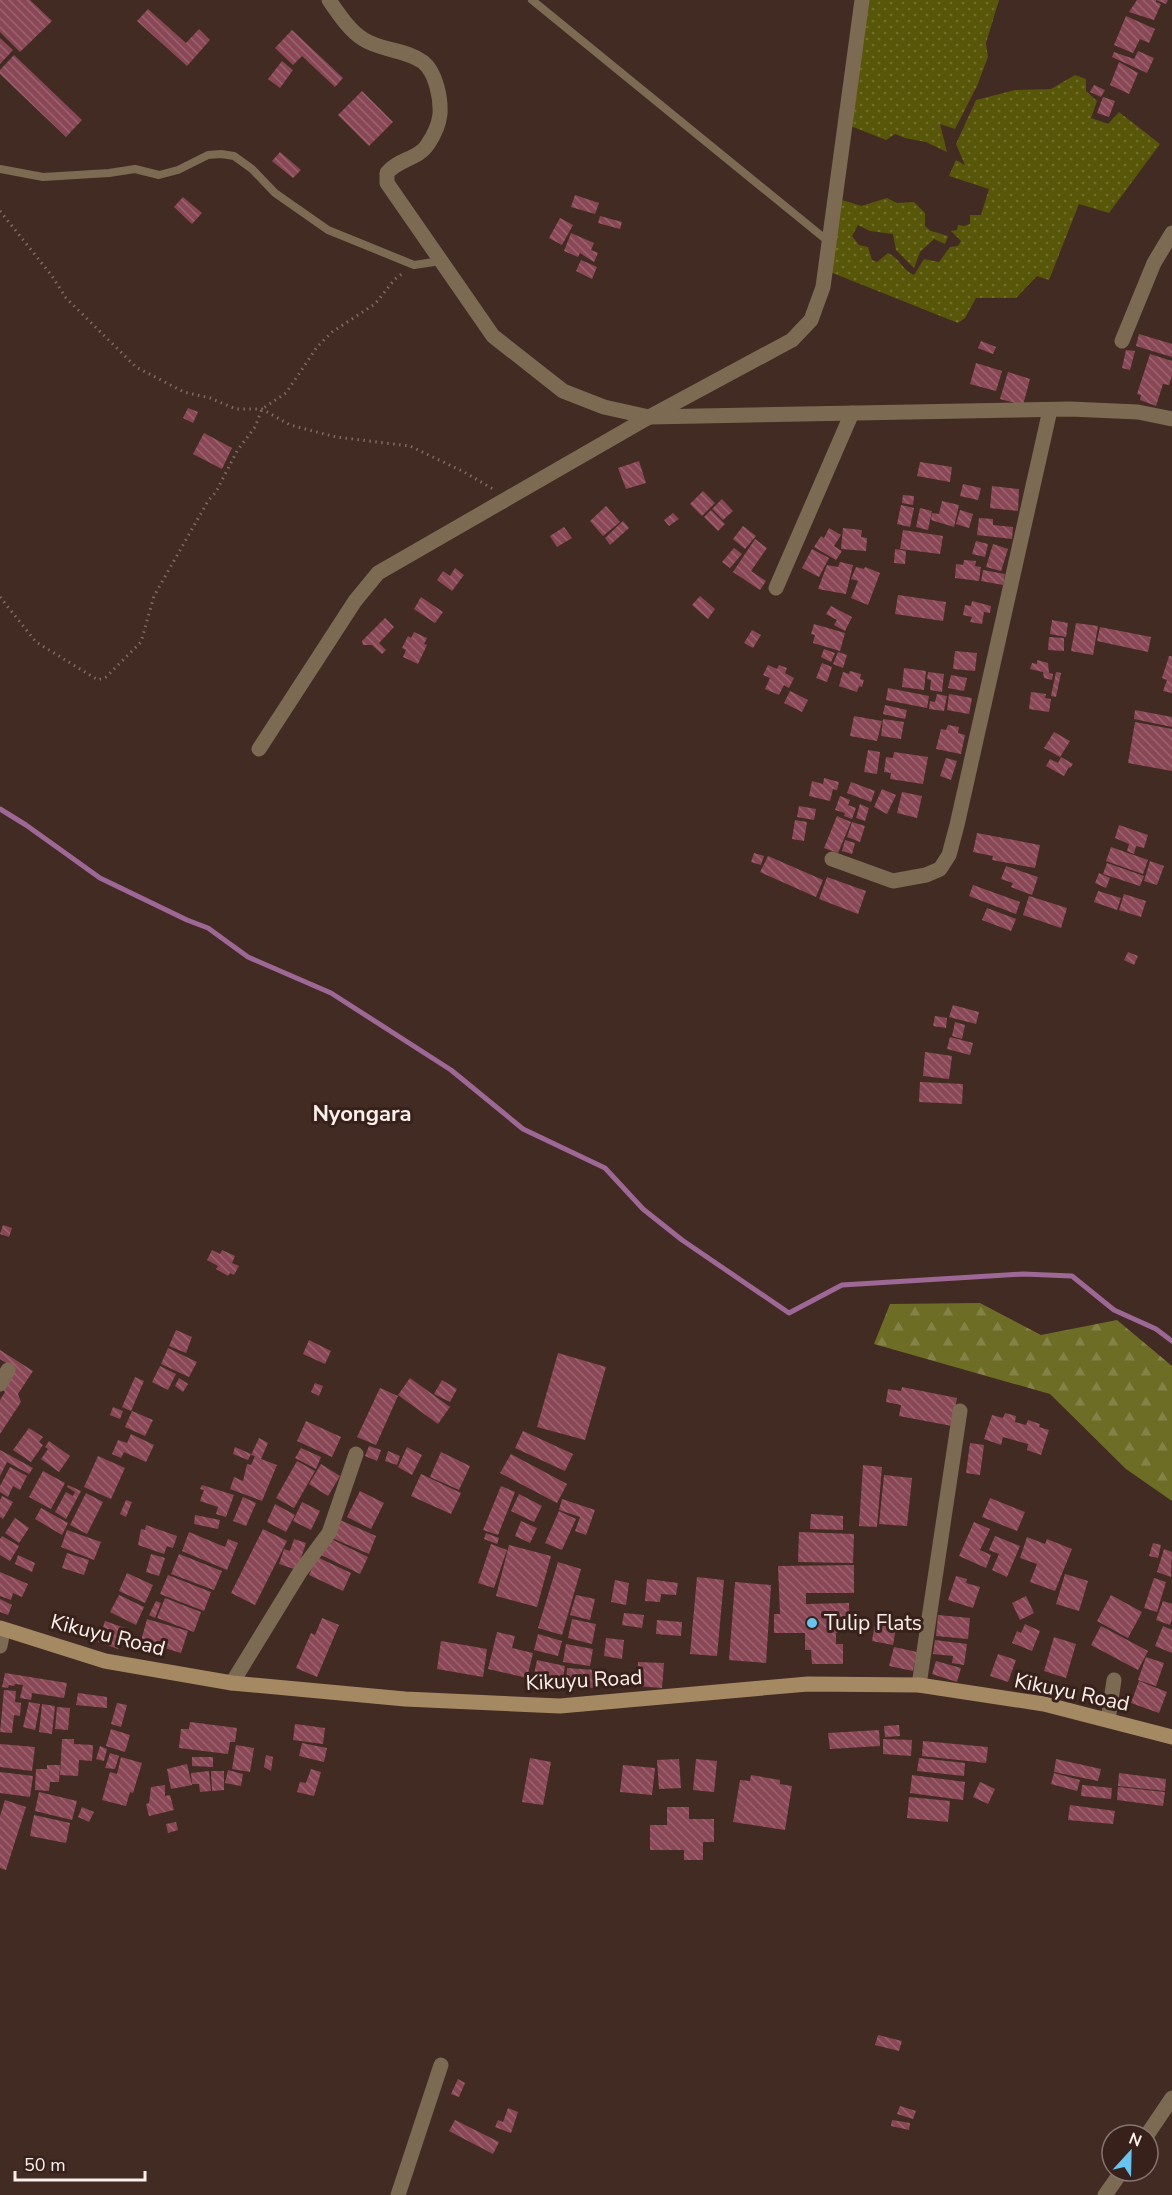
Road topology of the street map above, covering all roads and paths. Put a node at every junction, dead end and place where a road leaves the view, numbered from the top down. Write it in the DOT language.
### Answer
graph roads {
  1 [pos="330,0"];
  2 [pos="532,0"];
  3 [pos="862,0"];
  4 [pos="0,169"];
  5 [pos="0,211"];
  6 [pos="1172,233"];
  7 [pos="829,242"];
  8 [pos="441,261"];
  9 [pos="414,265"];
  10 [pos="1122,341"];
  11 [pos="262,409"];
  12 [pos="1050,410"];
  13 [pos="852,413"];
  14 [pos="649,417"];
  15 [pos="1172,419"];
  16 [pos="510,499"];
  17 [pos="776,588"];
  18 [pos="0,597"];
  19 [pos="259,749"];
  20 [pos="832,859"];
  21 [pos="8,1370"];
  22 [pos="0,1384"];
  23 [pos="960,1410"];
  24 [pos="356,1454"];
  25 [pos="1,1629"];
  26 [pos="0,1646"];
  27 [pos="1114,1680"];
  28 [pos="232,1683"];
  29 [pos="919,1685"];
  30 [pos="1108,1720"];
  31 [pos="1172,1737"];
  32 [pos="441,2065"];
  33 [pos="1172,2098"];
  34 [pos="1155,2123"];
  35 [pos="398,2195"];
  1 -- 8 [label="street"];
  2 -- 7 [label="lane"];
  3 -- 7 [label="street"];
  4 -- 9 [label="lane"];
  5 -- 11 [label="path"];
  6 -- 10 [label="street"];
  7 -- 14 [label="street"];
  8 -- 9 [label="lane"];
  8 -- 14 [label="street"];
  9 -- 11 [label="path"];
  11 -- 16 [label="path"];
  11 -- 18 [label="path"];
  12 -- 13 [label="street"];
  12 -- 15 [label="street"];
  12 -- 20 [label="street"];
  13 -- 14 [label="street"];
  13 -- 17 [label="street"];
  14 -- 16 [label="street"];
  16 -- 19 [label="street"];
  21 -- 22 [label="street"];
  23 -- 29 [label="street"];
  24 -- 28 [label="street"];
  25 -- 26 [label="street"];
  25 -- 28 [label="main road, Kikuyu Road"];
  27 -- 30 [label="street"];
  28 -- 29 [label="main road, Kikuyu Road"];
  29 -- 30 [label="main road, Kikuyu Road"];
  30 -- 31 [label="main road, Kikuyu Road"];
  32 -- 35 [label="street"];
  33 -- 34 [label="street"];
}
